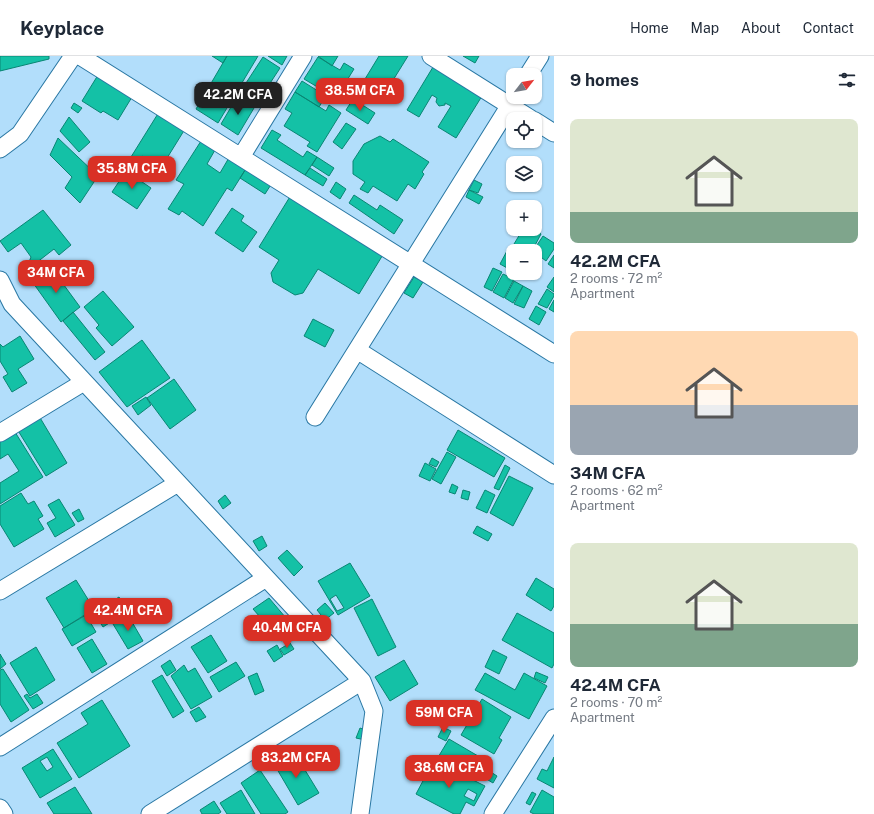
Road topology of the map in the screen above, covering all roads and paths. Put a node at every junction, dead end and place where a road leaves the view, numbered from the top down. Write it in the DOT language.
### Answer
graph roads {
  1 [pos="73,56"];
  2 [pos="80,56"];
  3 [pos="303,56"];
  4 [pos="430,56"];
  5 [pos="540,56"];
  6 [pos="532,68"];
  7 [pos="506,98"];
  8 [pos="510,104"];
  9 [pos="515,104"];
  10 [pos="524,112"];
  11 [pos="542,125"];
  12 [pos="554,133"];
  13 [pos="0,149"];
  14 [pos="241,157"];
  15 [pos="411,264"];
  16 [pos="0,280"];
  17 [pos="6,307"];
  18 [pos="357,350"];
  19 [pos="554,354"];
  20 [pos="84,382"];
  21 [pos="315,417"];
  22 [pos="0,433"];
  23 [pos="554,475"];
  24 [pos="178,483"];
  25 [pos="266,578"];
  26 [pos="0,591"];
  27 [pos="362,681"];
  28 [pos="554,718"];
  29 [pos="0,747"];
  30 [pos="0,808"];
  31 [pos="160,811"];
  32 [pos="4,814"];
  33 [pos="360,814"];
  34 [pos="493,814"];
  1 -- 13 [label="street"];
  2 -- 14 [label="street"];
  3 -- 14 [label="street"];
  4 -- 7 [label="street"];
  5 -- 6 [label="street"];
  8 -- 15 [label="street"];
  9 -- 10 [label="street"];
  11 -- 12 [label="street"];
  14 -- 15 [label="street"];
  15 -- 18 [label="street"];
  15 -- 19 [label="street"];
  16 -- 17 [label="street"];
  17 -- 20 [label="street"];
  18 -- 21 [label="street"];
  18 -- 23 [label="street"];
  20 -- 22 [label="street"];
  20 -- 24 [label="street"];
  24 -- 25 [label="street"];
  24 -- 26 [label="street"];
  25 -- 27 [label="street"];
  25 -- 29 [label="street"];
  27 -- 31 [label="street"];
  27 -- 33 [label="street"];
  28 -- 34 [label="street"];
  30 -- 32 [label="street"];
}
